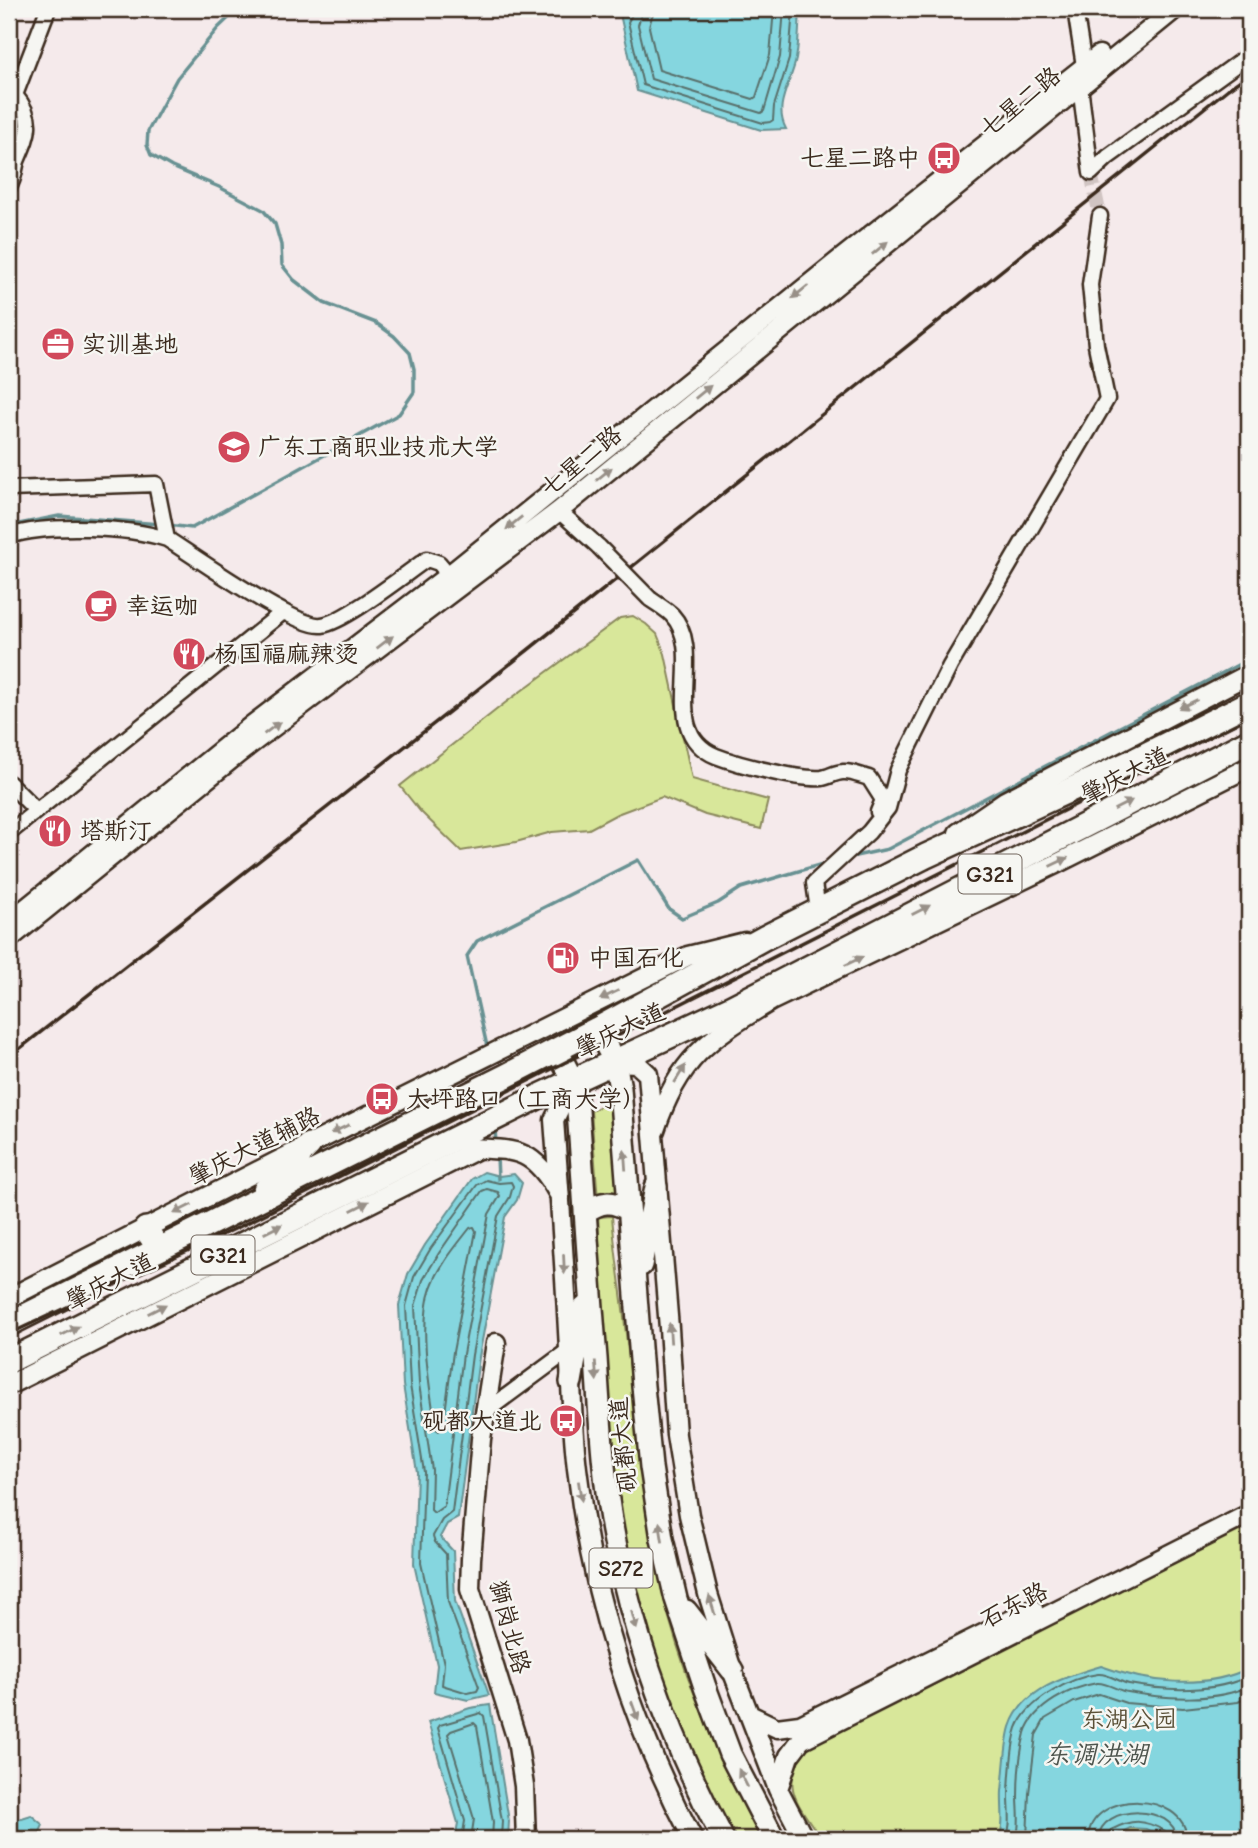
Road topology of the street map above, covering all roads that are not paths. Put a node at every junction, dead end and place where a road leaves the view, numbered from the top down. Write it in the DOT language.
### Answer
graph roads {
  1 [pos="48,9"];
  2 [pos="1076,9"];
  3 [pos="1157,9"];
  4 [pos="1175,9"];
  5 [pos="1249,55"];
  6 [pos="1084,66"];
  7 [pos="1080,86"];
  8 [pos="9,187"];
  9 [pos="1100,216"];
  10 [pos="9,489"];
  11 [pos="559,510"];
  12 [pos="9,537"];
  13 [pos="167,539"];
  14 [pos="449,575"];
  15 [pos="283,612"];
  16 [pos="1249,674"];
  17 [pos="1249,703"];
  18 [pos="1249,741"];
  19 [pos="235,748"];
  20 [pos="1249,766"];
  21 [pos="9,783"];
  22 [pos="36,810"];
  23 [pos="869,832"];
  24 [pos="9,833"];
  25 [pos="926,856"];
  26 [pos="818,910"];
  27 [pos="9,922"];
  28 [pos="764,938"];
  29 [pos="9,939"];
  30 [pos="804,970"];
  31 [pos="771,1001"];
  32 [pos="730,1008"];
  33 [pos="597,1029"];
  34 [pos="557,1049"];
  35 [pos="615,1062"];
  36 [pos="573,1081"];
  37 [pos="653,1137"];
  38 [pos="476,1138"];
  39 [pos="309,1144"];
  40 [pos="436,1148"];
  41 [pos="656,1187"];
  42 [pos="395,1188"];
  43 [pos="560,1196"];
  44 [pos="253,1202"];
  45 [pos="629,1210"];
  46 [pos="585,1212"];
  47 [pos="146,1229"];
  48 [pos="159,1249"];
  49 [pos="590,1279"];
  50 [pos="637,1291"];
  51 [pos="9,1298"];
  52 [pos="9,1324"];
  53 [pos="496,1343"];
  54 [pos="569,1350"];
  55 [pos="9,1362"];
  56 [pos="571,1382"];
  57 [pos="9,1385"];
  58 [pos="485,1412"];
  59 [pos="1249,1501"];
  60 [pos="1249,1514"];
  61 [pos="676,1599"];
  62 [pos="732,1670"];
  63 [pos="750,1714"];
  64 [pos="800,1732"];
  65 [pos="778,1789"];
  66 [pos="526,1839"];
  67 [pos="693,1839"];
  68 [pos="723,1839"];
  69 [pos="774,1839"];
  70 [pos="804,1839"];
  1 -- 8 [label="street"];
  2 -- 6 [label="street"];
  3 -- 6 [label="street, 七星二路"];
  4 -- 7 [label="street, 七星二路"];
  5 -- 7 [label="street"];
  6 -- 14 [label="street, 七星二路, one-way"];
  11 -- 7 [label="street, 七星二路, one-way"];
  9 -- 23 [label="street"];
  10 -- 13 [label="street"];
  19 -- 11 [label="street, 七星二路, one-way"];
  11 -- 23 [label="street, bridge"];
  12 -- 13 [label="street"];
  13 -- 15 [label="street"];
  14 -- 15 [label="street"];
  14 -- 19 [label="street, 七星二路"];
  15 -- 22 [label="street"];
  16 -- 25 [label="street, one-way"];
  17 -- 25 [label="highway, 肇庆大道 / G321"];
  30 -- 18 [label="highway, 肇庆大道 / G321, one-way"];
  19 -- 27 [label="street, 七星二路"];
  19 -- 29 [label="street, 七星二路"];
  31 -- 20 [label="street, one-way"];
  21 -- 22 [label="street"];
  22 -- 24 [label="street"];
  23 -- 26 [label="street"];
  25 -- 26 [label="highway, 肇庆大道 / G321"];
  26 -- 28 [label="highway, 肇庆大道 / G321"];
  28 -- 33 [label="highway, 肇庆大道 / G321"];
  28 -- 39 [label="street, 肇庆大道辅路, one-way"];
  30 -- 31 [label="street"];
  30 -- 32 [label="highway, 肇庆大道 / G321"];
  31 -- 32 [label="street"];
  37 -- 31 [label="street, one-way"];
  32 -- 35 [label="highway, 肇庆大道 / G321"];
  33 -- 34 [label="highway, 肇庆大道 / G321"];
  33 -- 35 [label="main road, 砚都大道 / S272"];
  34 -- 36 [label="main road, 砚都大道 / S272"];
  34 -- 44 [label="highway, 肇庆大道 / G321"];
  35 -- 36 [label="highway, 肇庆大道 / G321"];
  35 -- 37 [label="street"];
  45 -- 35 [label="main road, 砚都大道 / S272, one-way"];
  36 -- 38 [label="highway, 肇庆大道 / G321"];
  36 -- 43 [label="street"];
  36 -- 46 [label="main road, 砚都大道 / S272"];
  37 -- 41 [label="street"];
  38 -- 40 [label="highway, 肇庆大道 / G321"];
  38 -- 42 [label="street"];
  38 -- 43 [label="street"];
  39 -- 44 [label="highway"];
  39 -- 47 [label="street, 肇庆大道辅路, one-way"];
  40 -- 42 [label="street"];
  55 -- 40 [label="highway, 肇庆大道 / G321, one-way"];
  41 -- 50 [label="main road"];
  62 -- 41 [label="street, one-way"];
  57 -- 42 [label="street, one-way"];
  43 -- 54 [label="street, one-way"];
  44 -- 48 [label="highway, 肇庆大道 / G321"];
  45 -- 46 [label="main road"];
  45 -- 50 [label="main road, 砚都大道 / S272"];
  46 -- 49 [label="main road, 砚都大道 / S272"];
  47 -- 48 [label="highway"];
  47 -- 51 [label="street, 肇庆大道辅路"];
  48 -- 52 [label="highway, 肇庆大道 / G321"];
  49 -- 56 [label="main road"];
  49 -- 68 [label="main road, 砚都大道 / S272, one-way"];
  61 -- 50 [label="main road, 砚都大道 / S272, one-way"];
  53 -- 58 [label="street, 獅岗北路"];
  54 -- 56 [label="street"];
  54 -- 58 [label="street"];
  56 -- 67 [label="street, one-way"];
  58 -- 66 [label="street, 獅岗北路"];
  59 -- 64 [label="street, 石东路"];
  60 -- 64 [label="street, 石东路"];
  61 -- 62 [label="main road"];
  69 -- 61 [label="main road, 砚都大道 / S272, one-way"];
  62 -- 63 [label="street"];
  63 -- 64 [label="street"];
  63 -- 65 [label="street"];
  64 -- 65 [label="street"];
  65 -- 70 [label="street"];
}
